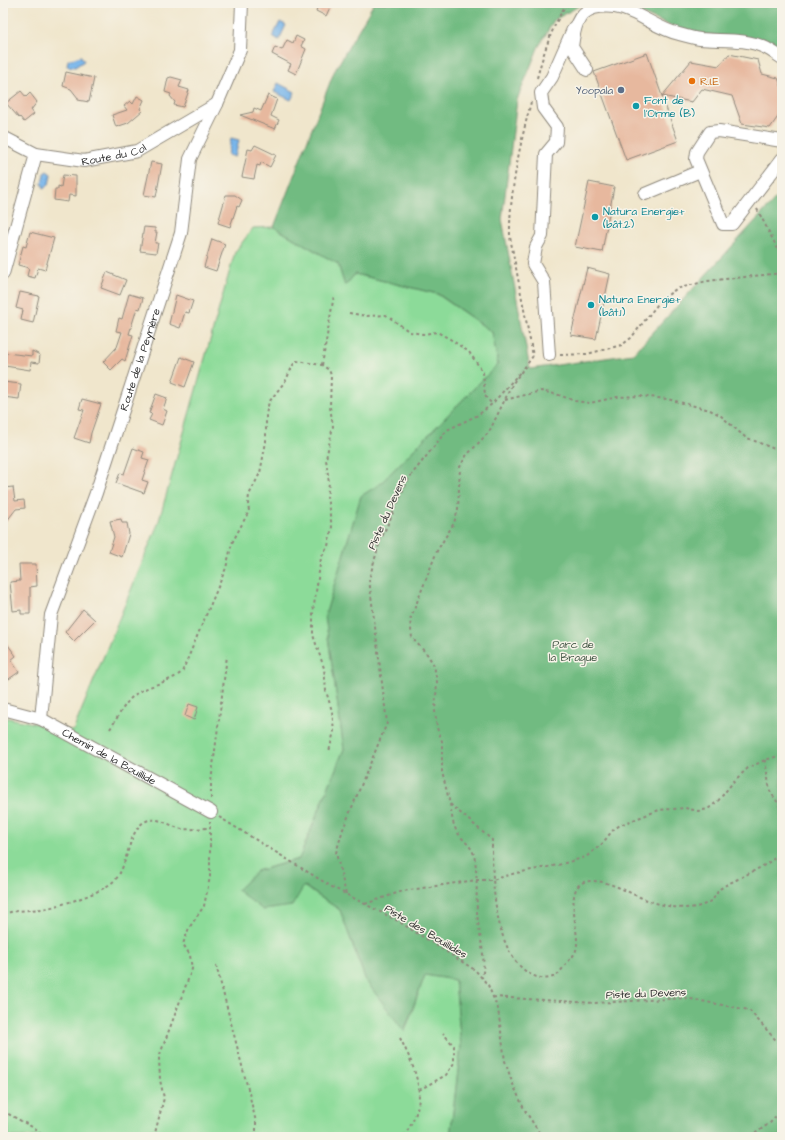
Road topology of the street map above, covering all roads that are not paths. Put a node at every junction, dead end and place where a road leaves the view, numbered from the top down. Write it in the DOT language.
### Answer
graph roads {
  1 [pos="242,3"];
  2 [pos="574,27"];
  3 [pos="782,58"];
  4 [pos="587,70"];
  5 [pos="217,104"];
  6 [pos="3,137"];
  7 [pos="782,141"];
  8 [pos="36,154"];
  9 [pos="782,158"];
  10 [pos="700,171"];
  11 [pos="645,194"];
  12 [pos="3,274"];
  13 [pos="549,355"];
  14 [pos="3,709"];
  15 [pos="41,718"];
  16 [pos="211,812"];
  1 -- 5 [label="street, Route de la Peyrière"];
  2 -- 3 [label="street"];
  2 -- 4 [label="street"];
  2 -- 13 [label="street"];
  5 -- 8 [label="street, Route du Col"];
  5 -- 15 [label="street, Route de la Peyrière"];
  6 -- 8 [label="street, Route du Col"];
  7 -- 10 [label="street"];
  8 -- 12 [label="street"];
  9 -- 10 [label="street"];
  10 -- 11 [label="street"];
  14 -- 15 [label="street, Chemin de la Bouillide"];
  15 -- 16 [label="street, Chemin de la Bouillide"];
}
